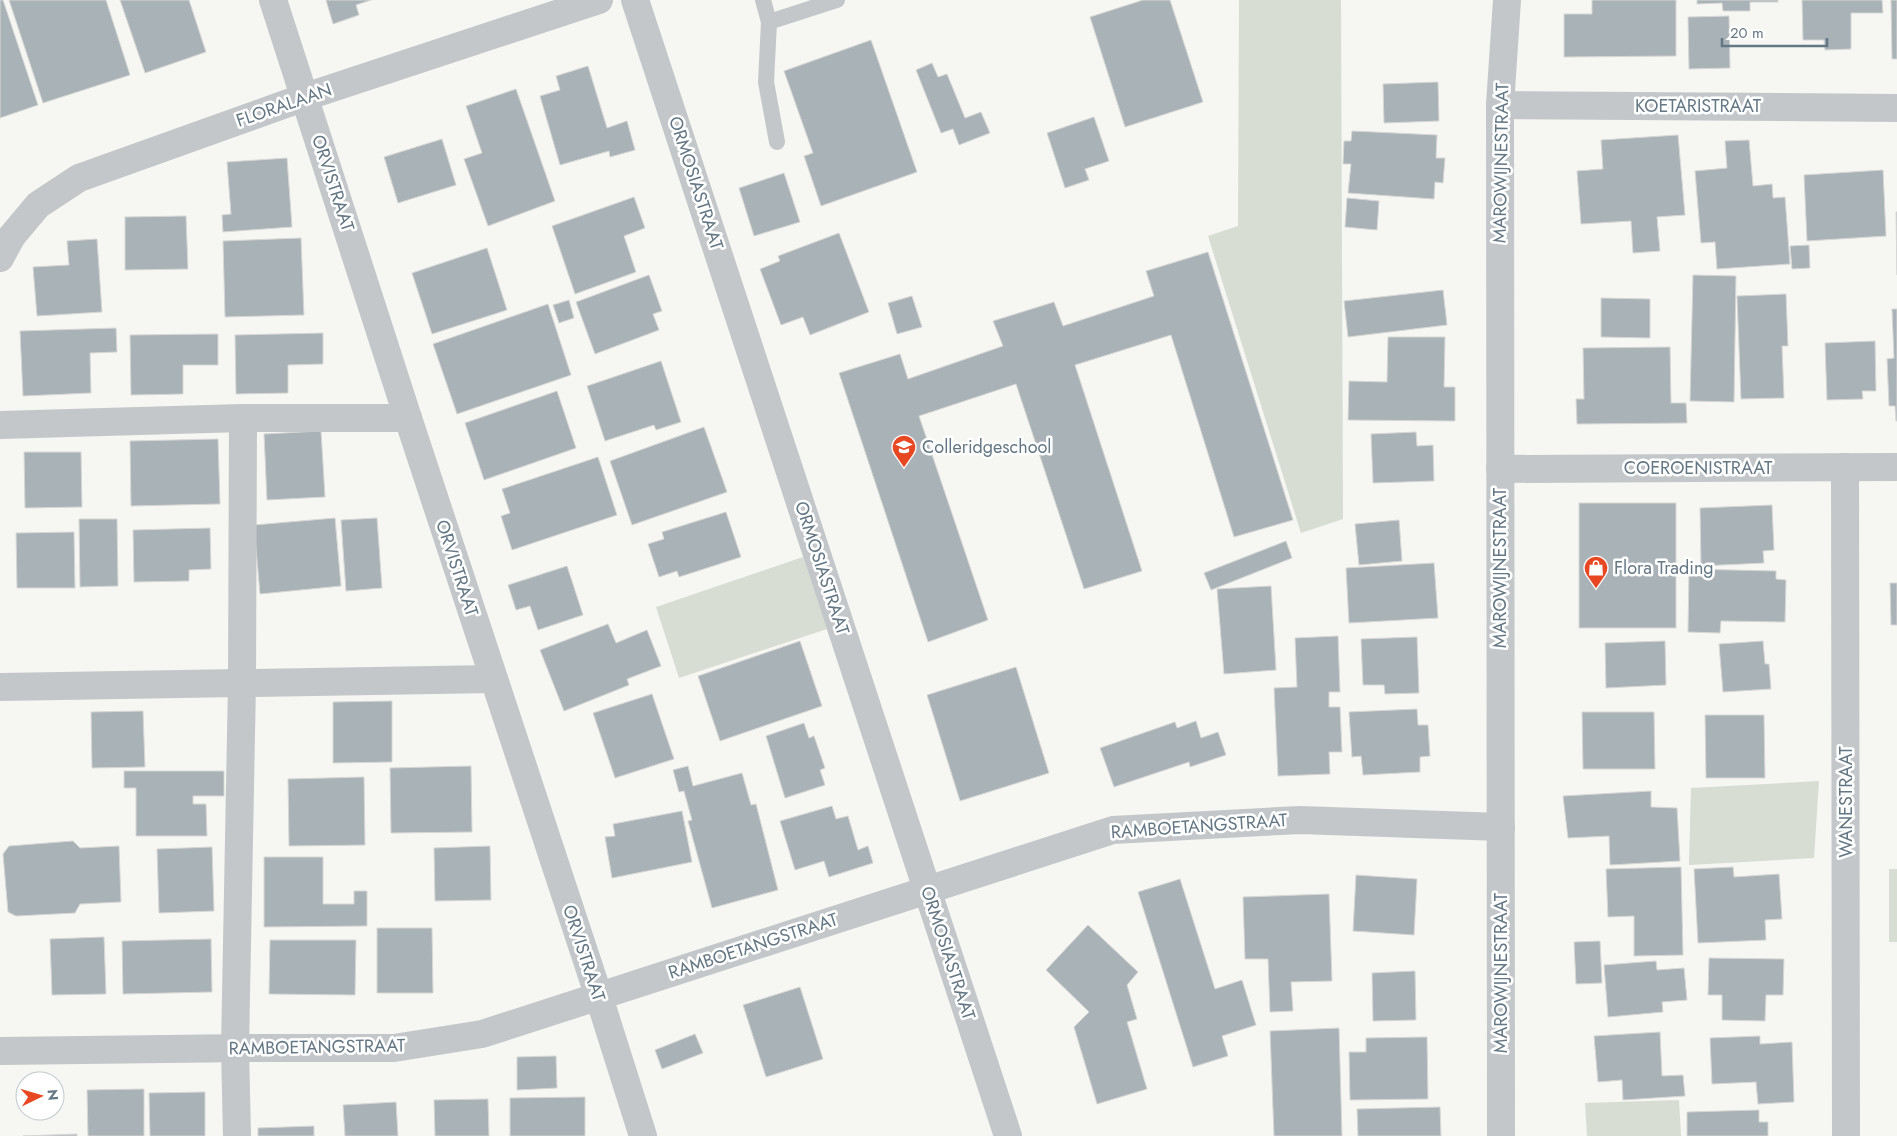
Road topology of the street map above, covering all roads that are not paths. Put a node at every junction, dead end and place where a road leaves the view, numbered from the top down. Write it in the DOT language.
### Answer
graph roads {
  1 [pos="273,0"];
  2 [pos="599,0"];
  3 [pos="636,0"];
  4 [pos="763,0"];
  5 [pos="837,0"];
  6 [pos="1507,0"];
  7 [pos="769,22"];
  8 [pos="305,97"];
  9 [pos="1500,105"];
  10 [pos="1897,108"];
  11 [pos="777,142"];
  12 [pos="0,258"];
  13 [pos="242,418"];
  14 [pos="408,418"];
  15 [pos="0,425"];
  16 [pos="1845,467"];
  17 [pos="1897,467"];
  18 [pos="1500,469"];
  19 [pos="493,679"];
  20 [pos="242,683"];
  21 [pos="0,687"];
  22 [pos="1501,827"];
  23 [pos="928,889"];
  24 [pos="599,997"];
  25 [pos="235,1048"];
  26 [pos="0,1051"];
  27 [pos="237,1136"];
  28 [pos="643,1136"];
  29 [pos="1008,1136"];
  30 [pos="1501,1136"];
  31 [pos="1846,1136"];
  1 -- 8 [label="street, ORVISTRAAT"];
  2 -- 8 [label="street, FLORALAAN"];
  3 -- 23 [label="street, ORMOSIASTRAAT"];
  4 -- 7 [label="lane"];
  5 -- 7 [label="lane"];
  6 -- 9 [label="street, MAROWIJNESTRAAT"];
  7 -- 11 [label="lane"];
  8 -- 12 [label="street, FLORALAAN"];
  8 -- 14 [label="street, ORVISTRAAT"];
  9 -- 10 [label="street, KOETARISTRAAT"];
  9 -- 18 [label="street, MAROWIJNESTRAAT"];
  13 -- 14 [label="street"];
  13 -- 15 [label="street"];
  13 -- 20 [label="street"];
  14 -- 19 [label="street, ORVISTRAAT"];
  16 -- 17 [label="street, COEROENISTRAAT"];
  16 -- 18 [label="street, COEROENISTRAAT"];
  16 -- 31 [label="street, WANESTRAAT"];
  18 -- 22 [label="street, MAROWIJNESTRAAT"];
  19 -- 20 [label="street"];
  19 -- 24 [label="street, ORVISTRAAT"];
  20 -- 21 [label="street"];
  20 -- 25 [label="street"];
  22 -- 23 [label="street, RAMBOETANGSTRAAT"];
  22 -- 30 [label="street, MAROWIJNESTRAAT"];
  23 -- 24 [label="street, RAMBOETANGSTRAAT"];
  23 -- 29 [label="street, ORMOSIASTRAAT"];
  24 -- 25 [label="street, RAMBOETANGSTRAAT"];
  24 -- 28 [label="street, ORVISTRAAT"];
  25 -- 26 [label="street, RAMBOETANGSTRAAT"];
  25 -- 27 [label="street"];
}
